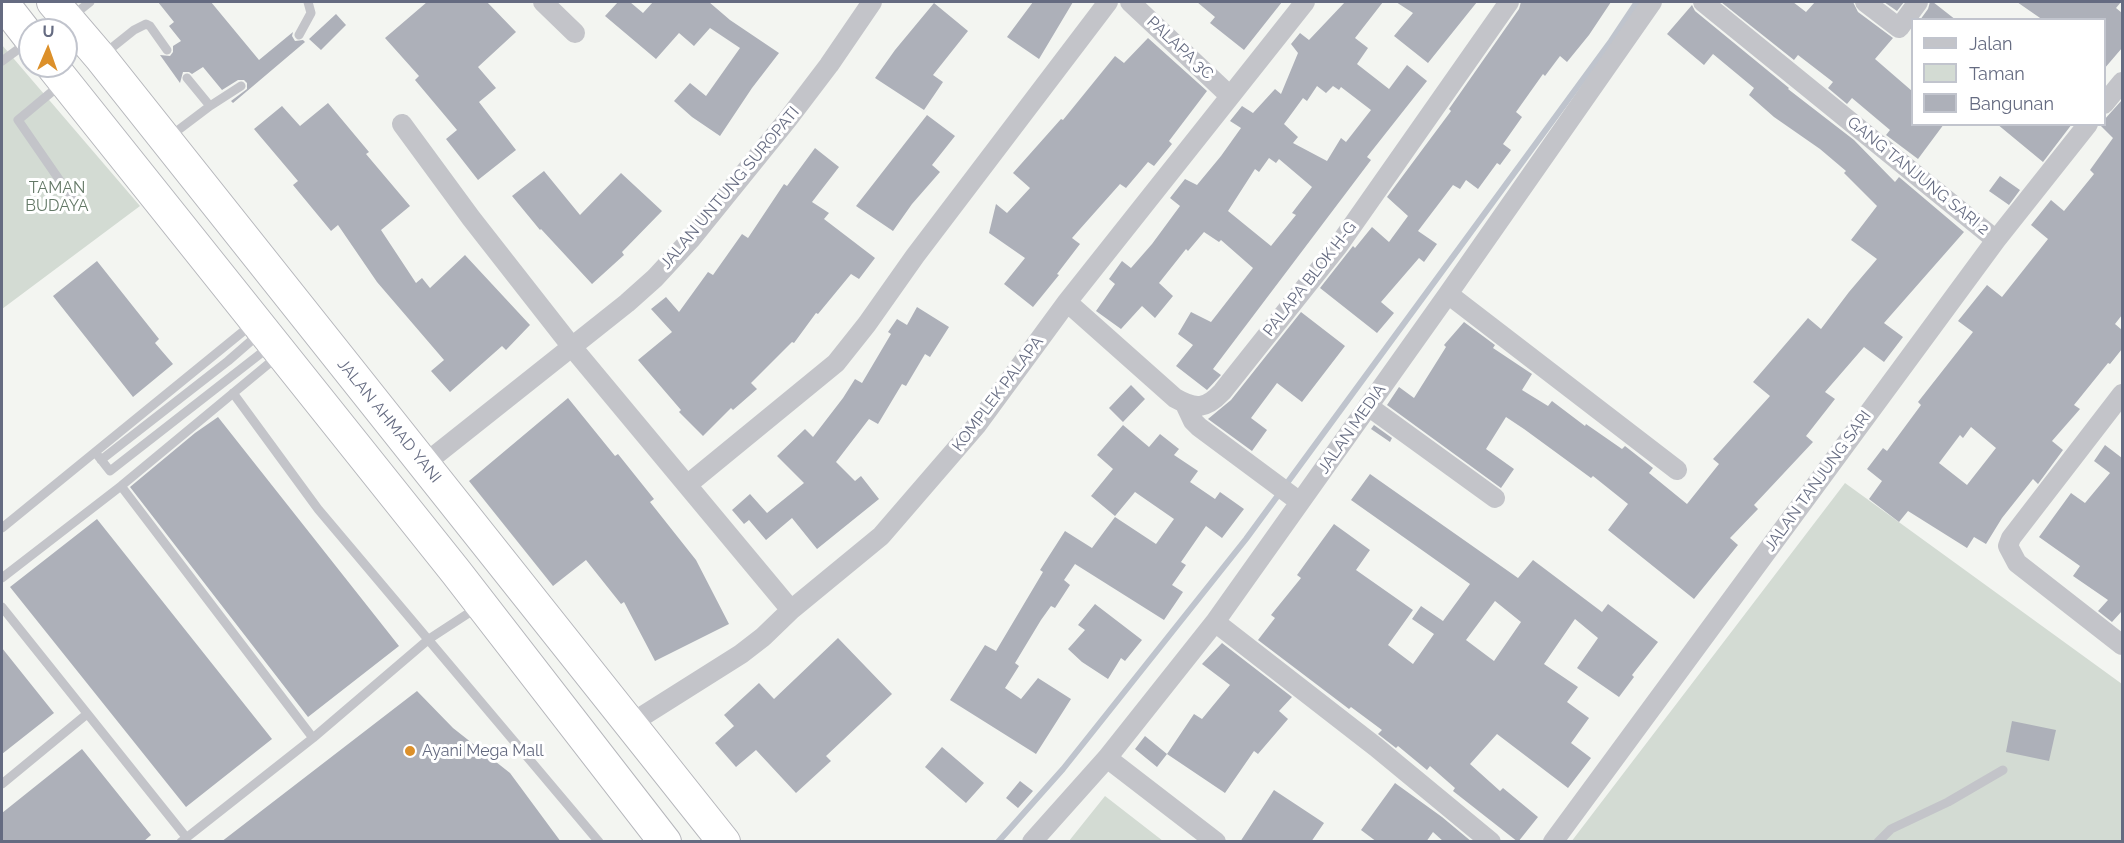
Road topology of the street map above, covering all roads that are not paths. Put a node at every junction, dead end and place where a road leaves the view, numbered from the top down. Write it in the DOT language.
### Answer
graph roads {
  1 [pos="308,2"];
  2 [pos="543,2"];
  3 [pos="1108,2"];
  4 [pos="1130,2"];
  5 [pos="1305,2"];
  6 [pos="1509,2"];
  7 [pos="1652,2"];
  8 [pos="1703,2"];
  9 [pos="1865,2"];
  10 [pos="1918,2"];
  11 [pos="2,3"];
  12 [pos="862,5"];
  13 [pos="70,7"];
  14 [pos="18,24"];
  15 [pos="575,33"];
  16 [pos="299,35"];
  17 [pos="18,48"];
  18 [pos="167,50"];
  19 [pos="100,57"];
  20 [pos="2,61"];
  21 [pos="55,78"];
  22 [pos="61,78"];
  23 [pos="187,78"];
  24 [pos="2122,82"];
  25 [pos="241,86"];
  26 [pos="1229,95"];
  27 [pos="2106,102"];
  28 [pos="210,106"];
  29 [pos="402,124"];
  30 [pos="2086,126"];
  31 [pos="165,140"];
  32 [pos="76,204"];
  33 [pos="1996,240"];
  34 [pos="1448,294"];
  35 [pos="1067,302"];
  36 [pos="268,337"];
  37 [pos="572,347"];
  38 [pos="233,393"];
  39 [pos="1185,404"];
  40 [pos="2119,405"];
  41 [pos="1368,406"];
  42 [pos="98,456"];
  43 [pos="423,465"];
  44 [pos="1677,470"];
  45 [pos="687,485"];
  46 [pos="121,486"];
  47 [pos="1495,498"];
  48 [pos="1300,502"];
  49 [pos="2,528"];
  50 [pos="2,578"];
  51 [pos="480,606"];
  52 [pos="2,607"];
  53 [pos="791,610"];
  54 [pos="1215,622"];
  55 [pos="429,639"];
  56 [pos="2122,645"];
  57 [pos="87,714"];
  58 [pos="630,724"];
  59 [pos="313,738"];
  60 [pos="1107,758"];
  61 [pos="2003,770"];
  62 [pos="2,784"];
  63 [pos="183,839"];
  64 [pos="599,842"];
  65 [pos="664,842"];
  66 [pos="724,842"];
  67 [pos="1032,842"];
  68 [pos="1215,842"];
  69 [pos="1491,842"];
  70 [pos="1553,842"];
  71 [pos="1878,842"];
  1 -- 16 [label="lane"];
  2 -- 15 [label="street"];
  3 -- 45 [label="street"];
  4 -- 26 [label="street, PALAPA 3C"];
  5 -- 26 [label="street, KOMPLEK PALAPA"];
  6 -- 39 [label="street, PALAPA BLOK H-G"];
  7 -- 34 [label="street, JALAN MEDIA"];
  8 -- 33 [label="street, GANG TANJUNG SARI 2"];
  9 -- 10 [label="street"];
  11 -- 14 [label="highway"];
  12 -- 37 [label="street, JALAN UNTUNG SUROPATI"];
  13 -- 19 [label="highway, JALAN AHMAD YANI"];
  17 -- 20 [label="lane"];
  18 -- 19 [label="lane"];
  19 -- 31 [label="highway, JALAN AHMAD YANI"];
  21 -- 32 [label="lane"];
  22 -- 36 [label="highway"];
  23 -- 28 [label="lane"];
  24 -- 27 [label="street"];
  25 -- 28 [label="lane"];
  26 -- 35 [label="street, KOMPLEK PALAPA"];
  28 -- 31 [label="lane"];
  29 -- 37 [label="street"];
  30 -- 33 [label="street, JALAN TANJUNG SARI"];
  31 -- 43 [label="highway, JALAN AHMAD YANI"];
  33 -- 70 [label="street, JALAN TANJUNG SARI"];
  34 -- 41 [label="street, JALAN MEDIA"];
  34 -- 44 [label="street"];
  35 -- 39 [label="street"];
  35 -- 53 [label="street, KOMPLEK PALAPA"];
  36 -- 38 [label="lane"];
  36 -- 42 [label="lane"];
  36 -- 42 [label="lane"];
  36 -- 42 [label="lane"];
  36 -- 51 [label="highway"];
  37 -- 43 [label="street, JALAN UNTUNG SUROPATI"];
  37 -- 45 [label="street"];
  38 -- 46 [label="lane"];
  38 -- 55 [label="lane"];
  39 -- 48 [label="street"];
  40 -- 56 [label="street"];
  41 -- 47 [label="street"];
  41 -- 48 [label="street, JALAN MEDIA"];
  42 -- 49 [label="lane"];
  43 -- 58 [label="highway, JALAN AHMAD YANI"];
  45 -- 53 [label="street"];
  46 -- 50 [label="lane"];
  46 -- 59 [label="lane"];
  48 -- 54 [label="street, JALAN MEDIA"];
  51 -- 55 [label="lane"];
  51 -- 65 [label="highway"];
  52 -- 57 [label="lane"];
  53 -- 58 [label="street, KOMPLEK PALAPA"];
  54 -- 60 [label="street, JALAN MEDIA"];
  54 -- 69 [label="street"];
  55 -- 59 [label="lane"];
  55 -- 64 [label="lane"];
  57 -- 62 [label="lane"];
  57 -- 63 [label="lane"];
  58 -- 66 [label="highway, JALAN AHMAD YANI"];
  59 -- 63 [label="lane"];
  60 -- 67 [label="street, JALAN MEDIA"];
  60 -- 68 [label="street"];
  61 -- 71 [label="lane"];
}
